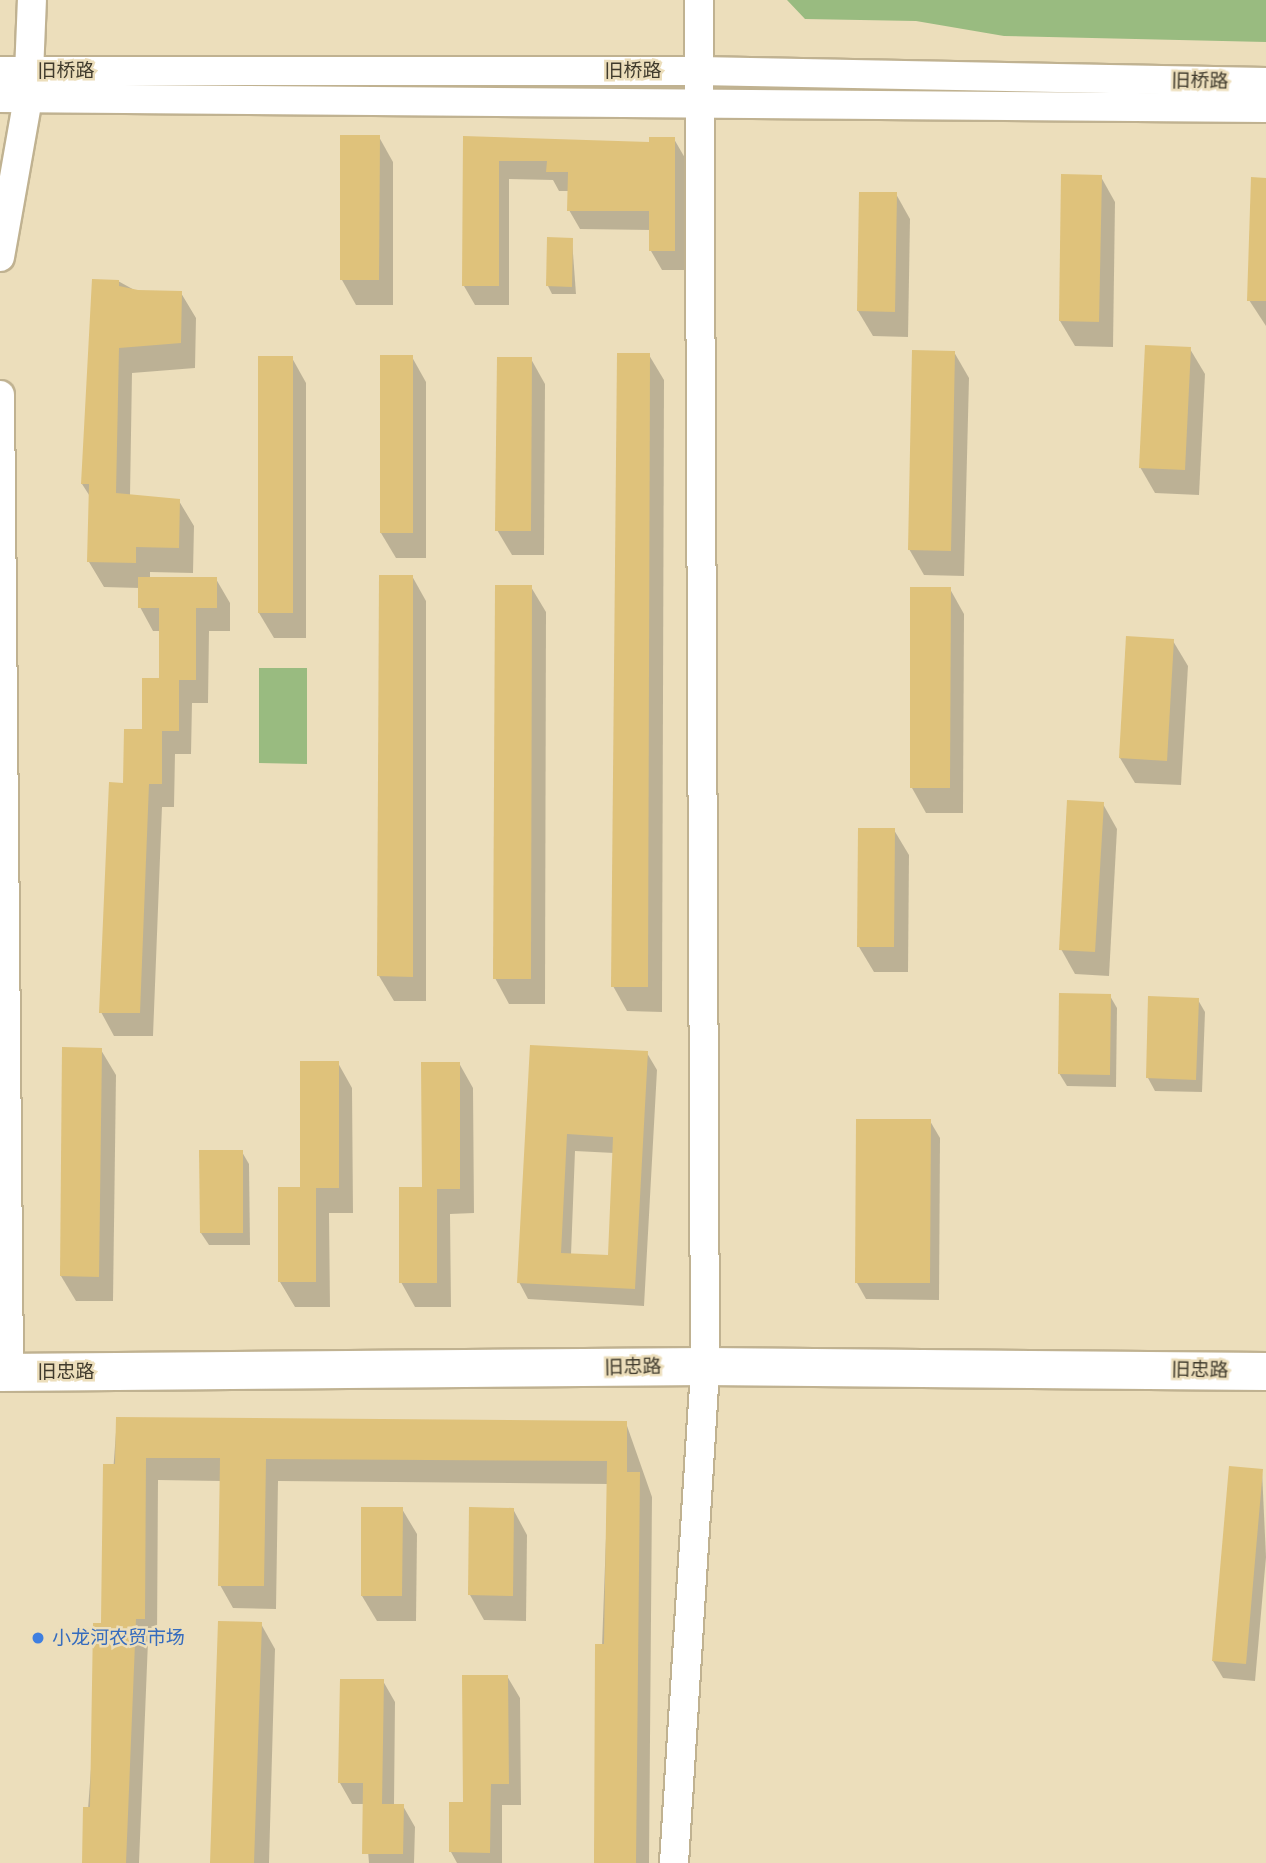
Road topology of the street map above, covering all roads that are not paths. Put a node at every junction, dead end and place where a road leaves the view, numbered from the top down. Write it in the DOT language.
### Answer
graph roads {
  1 [pos="32,0"];
  2 [pos="699,0"];
  3 [pos="0,71"];
  4 [pos="699,71"];
  5 [pos="1266,82"];
  6 [pos="29,84"];
  7 [pos="0,98"];
  8 [pos="700,103"];
  9 [pos="1266,108"];
  10 [pos="0,257"];
  11 [pos="0,395"];
  12 [pos="2,738"];
  13 [pos="705,1366"];
  14 [pos="1266,1371"];
  15 [pos="5,1372"];
  16 [pos="674,1863"];
  1 -- 6 [label="street"];
  2 -- 4 [label="street"];
  3 -- 6 [label="street, 旧桥路"];
  4 -- 5 [label="street, 旧桥路"];
  4 -- 6 [label="street, 旧桥路"];
  4 -- 8 [label="street"];
  6 -- 7 [label="street, 旧桥路"];
  6 -- 8 [label="street, 旧桥路"];
  6 -- 10 [label="street"];
  8 -- 9 [label="street, 旧桥路"];
  8 -- 13 [label="street"];
  11 -- 12 [label="street"];
  12 -- 15 [label="street"];
  13 -- 14 [label="main road, 旧忠路"];
  13 -- 15 [label="main road, 旧忠路"];
  13 -- 16 [label="street"];
}
